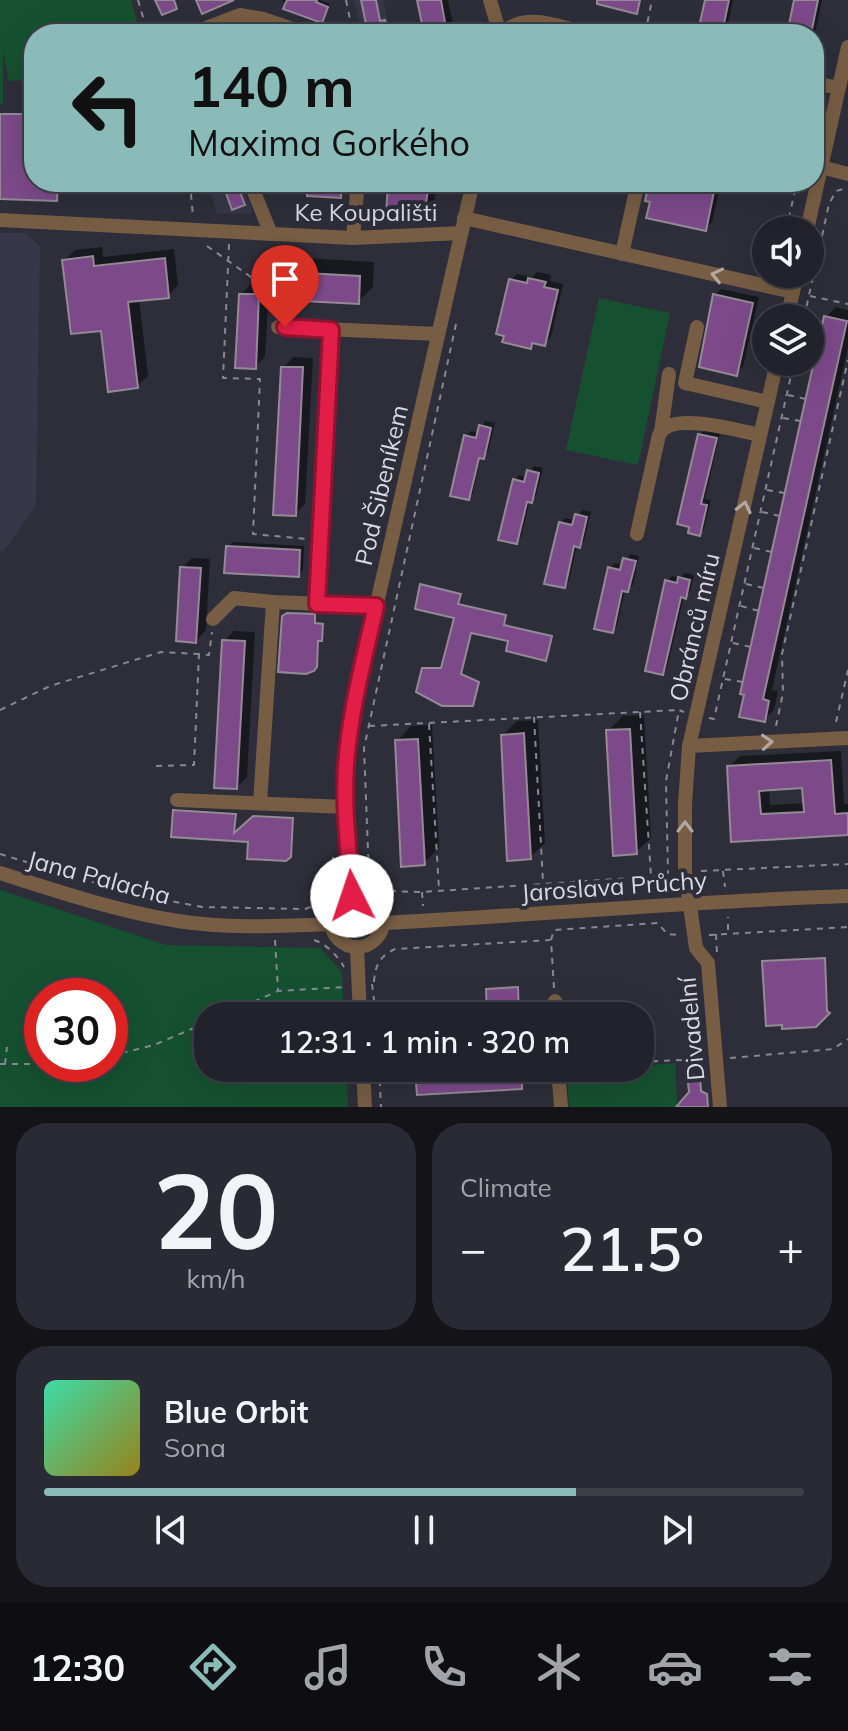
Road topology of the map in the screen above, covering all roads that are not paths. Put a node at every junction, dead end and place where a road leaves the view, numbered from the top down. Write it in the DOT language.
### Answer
graph roads {
  1 [pos="490,0"];
  2 [pos="217,24"];
  3 [pos="278,24"];
  4 [pos="498,24"];
  5 [pos="848,47"];
  6 [pos="824,85"];
  7 [pos="839,88"];
  8 [pos="824,154"];
  9 [pos="824,168"];
  10 [pos="848,174"];
  11 [pos="254,192"];
  12 [pos="357,192"];
  13 [pos="471,192"];
  14 [pos="636,192"];
  15 [pos="815,192"];
  16 [pos="810,216"];
  17 [pos="0,220"];
  18 [pos="463,226"];
  19 [pos="271,234"];
  20 [pos="353,238"];
  21 [pos="622,254"];
  22 [pos="794,288"];
  23 [pos="793,292"];
  24 [pos="790,304"];
  25 [pos="281,327"];
  26 [pos="697,327"];
  27 [pos="331,330"];
  28 [pos="438,334"];
  29 [pos="669,374"];
  30 [pos="774,376"];
  31 [pos="768,402"];
  32 [pos="661,432"];
  33 [pos="760,435"];
  34 [pos="637,534"];
  35 [pos="273,602"];
  36 [pos="317,604"];
  37 [pos="376,606"];
  38 [pos="213,619"];
  39 [pos="841,734"];
  40 [pos="689,746"];
  41 [pos="177,800"];
  42 [pos="260,803"];
  43 [pos="346,807"];
  44 [pos="0,873"];
  45 [pos="352,896"];
  46 [pos="848,896"];
  47 [pos="690,905"];
  48 [pos="383,923"];
  49 [pos="331,924"];
  50 [pos="357,948"];
  51 [pos="359,1002"];
  52 [pos="364,1082"];
  53 [pos="559,1082"];
  54 [pos="365,1107"];
  55 [pos="561,1107"];
  56 [pos="720,1107"];
  1 -- 4 [label="street"];
  2 -- 3 [label="street"];
  5 -- 7 [label="street"];
  6 -- 7 [label="street"];
  7 -- 8 [label="street"];
  9 -- 10 [label="street"];
  11 -- 19 [label="street, Ke Koupališti"];
  12 -- 20 [label="street"];
  13 -- 18 [label="street, Pod Šibeníkem"];
  14 -- 21 [label="street"];
  15 -- 16 [label="street"];
  17 -- 19 [label="street, Ke Koupališti"];
  18 -- 20 [label="street, Ke Koupališti"];
  18 -- 21 [label="street, Ke Koupališti"];
  18 -- 28 [label="street, Pod Šibeníkem"];
  19 -- 20 [label="street, Ke Koupališti"];
  23 -- 21 [label="street, Ke Koupališti, one-way"];
  22 -- 23 [label="street"];
  23 -- 24 [label="street"];
  25 -- 27 [label="street"];
  26 -- 31 [label="street"];
  27 -- 28 [label="street"];
  27 -- 36 [label="street"];
  28 -- 37 [label="street, Pod Šibeníkem"];
  29 -- 32 [label="street"];
  30 -- 31 [label="street, Obránců míru"];
  31 -- 33 [label="street, Obránců míru"];
  32 -- 33 [label="street"];
  32 -- 34 [label="street"];
  40 -- 33 [label="street, Obránců míru, one-way"];
  35 -- 36 [label="street"];
  35 -- 38 [label="street"];
  35 -- 42 [label="street"];
  36 -- 37 [label="street"];
  37 -- 43 [label="street, Pod Šibeníkem"];
  40 -- 39 [label="street, one-way"];
  47 -- 40 [label="street, Obránců míru, one-way"];
  41 -- 42 [label="street"];
  42 -- 43 [label="street"];
  43 -- 45 [label="street, Pod Šibeníkem"];
  44 -- 49 [label="street, Jana Palacha"];
  45 -- 48 [label="street"];
  45 -- 49 [label="street"];
  46 -- 47 [label="street, Jaroslava Průchy"];
  47 -- 48 [label="street, Jaroslava Průchy"];
  47 -- 56 [label="street, Divadelní"];
  48 -- 50 [label="street"];
  49 -- 50 [label="street"];
  50 -- 51 [label="street"];
  52 -- 54 [label="street"];
  53 -- 55 [label="street"];
}
